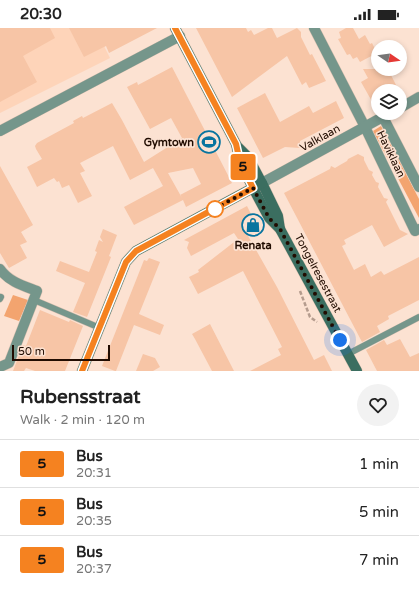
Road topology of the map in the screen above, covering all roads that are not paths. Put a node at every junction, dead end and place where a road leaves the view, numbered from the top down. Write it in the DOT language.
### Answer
graph roads {
  1 [pos="314,28"];
  2 [pos="178,32"];
  3 [pos="419,98"];
  4 [pos="407,104"];
  5 [pos="377,120"];
  6 [pos="388,120"];
  7 [pos="364,127"];
  8 [pos="0,131"];
  9 [pos="236,144"];
  10 [pos="262,183"];
  11 [pos="419,187"];
  12 [pos="253,188"];
  13 [pos="280,229"];
  14 [pos="419,229"];
  15 [pos="0,269"];
  16 [pos="34,300"];
  17 [pos="419,317"];
  18 [pos="100,328"];
  19 [pos="348,354"];
  20 [pos="0,367"];
  21 [pos="82,371"];
  22 [pos="357,371"];
  1 -- 7 [label="street"];
  2 -- 8 [label="street"];
  2 -- 9 [label="street, Tongelresestraat"];
  3 -- 4 [label="street"];
  5 -- 7 [label="street, Valklaan"];
  6 -- 11 [label="street, Haviklaan"];
  7 -- 10 [label="street, Valklaan"];
  7 -- 14 [label="street, Haviklaan"];
  9 -- 10 [label="street, Tongelresestraat"];
  9 -- 12 [label="street, Tongelresestraat"];
  10 -- 12 [label="street"];
  10 -- 13 [label="street, Tongelresestraat"];
  12 -- 13 [label="street, Tongelresestraat"];
  12 -- 18 [label="street"];
  13 -- 19 [label="street, Tongelresestraat"];
  15 -- 16 [label="street"];
  16 -- 18 [label="lane"];
  16 -- 20 [label="street"];
  17 -- 19 [label="lane"];
  18 -- 21 [label="street"];
  19 -- 22 [label="street, Tongelresestraat"];
}
